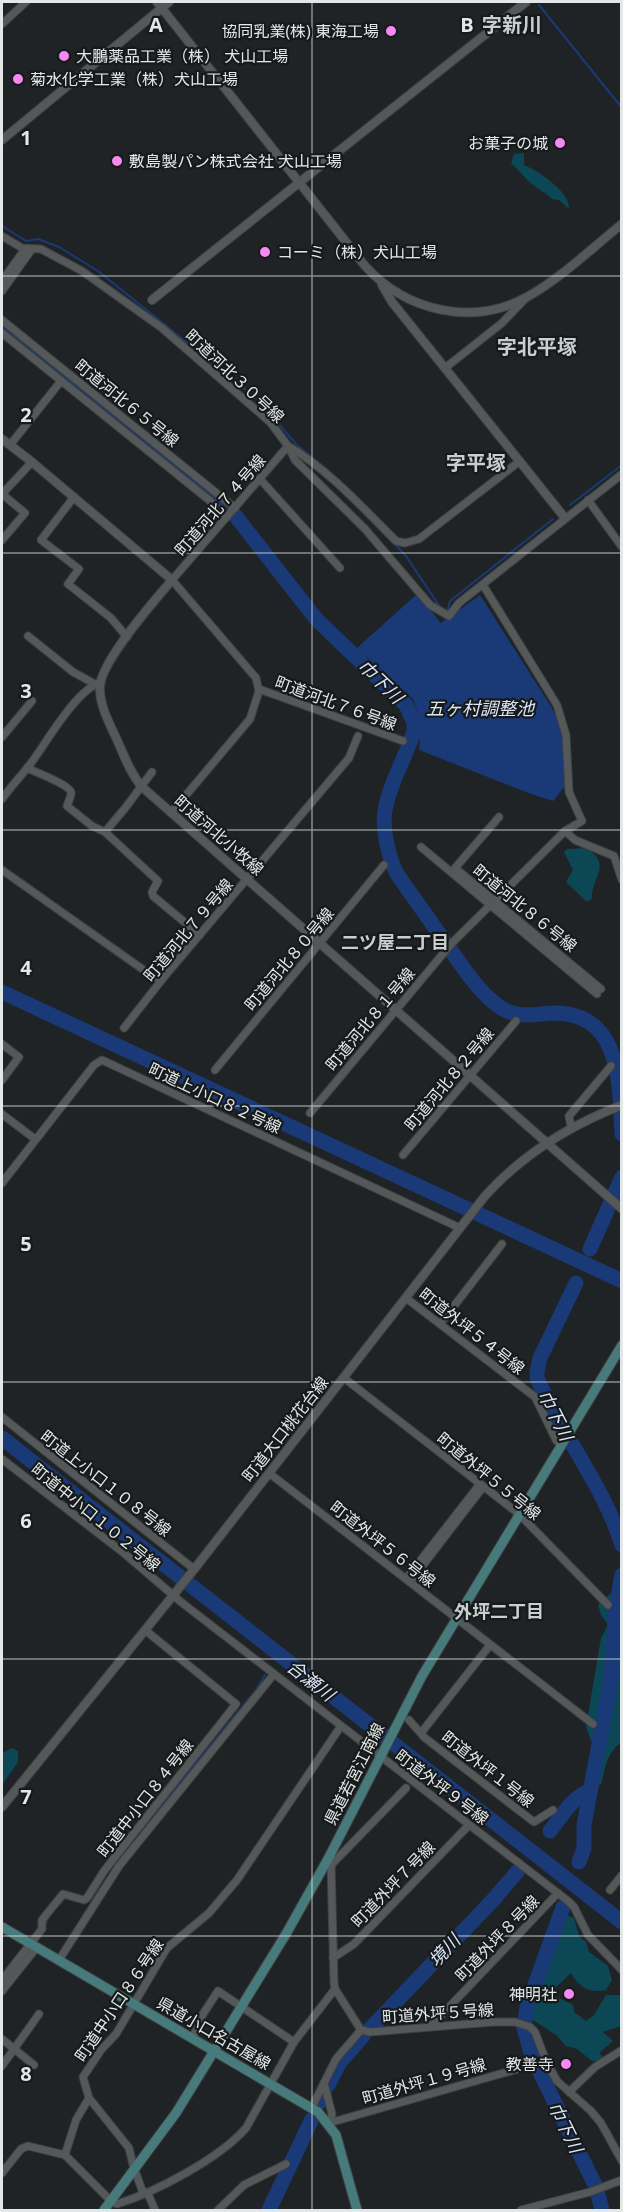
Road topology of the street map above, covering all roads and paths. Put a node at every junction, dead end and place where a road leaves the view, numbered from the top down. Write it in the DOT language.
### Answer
graph roads {
  1 [pos="26,2"];
  2 [pos="169,2"];
  3 [pos="526,2"];
  4 [pos="159,5"];
  5 [pos="2,24"];
  6 [pos="2,140"];
  7 [pos="298,183"];
  8 [pos="621,224"];
  9 [pos="2,236"];
  10 [pos="28,249"];
  11 [pos="378,280"];
  12 [pos="2,281"];
  13 [pos="2,291"];
  14 [pos="526,298"];
  15 [pos="152,300"];
  16 [pos="2,320"];
  17 [pos="2,333"];
  18 [pos="445,368"];
  19 [pos="61,381"];
  20 [pos="2,439"];
  21 [pos="10,445"];
  22 [pos="288,446"];
  23 [pos="520,461"];
  24 [pos="32,462"];
  25 [pos="621,474"];
  26 [pos="260,479"];
  27 [pos="2,494"];
  28 [pos="74,497"];
  29 [pos="588,500"];
  30 [pos="235,508"];
  31 [pos="227,516"];
  32 [pos="565,518"];
  33 [pos="2,540"];
  34 [pos="621,548"];
  35 [pos="340,568"];
  36 [pos="172,580"];
  37 [pos="483,585"];
  38 [pos="28,636"];
  39 [pos="127,637"];
  40 [pos="98,684"];
  41 [pos="258,692"];
  42 [pos="32,702"];
  43 [pos="358,736"];
  44 [pos="2,737"];
  45 [pos="403,741"];
  46 [pos="27,768"];
  47 [pos="152,772"];
  48 [pos="141,786"];
  49 [pos="2,799"];
  50 [pos="171,813"];
  51 [pos="105,831"];
  52 [pos="565,831"];
  53 [pos="421,847"];
  54 [pos="384,865"];
  55 [pos="2,870"];
  56 [pos="448,870"];
  57 [pos="247,880"];
  58 [pos="621,880"];
  59 [pos="492,903"];
  60 [pos="200,935"];
  61 [pos="319,943"];
  62 [pos="164,977"];
  63 [pos="599,991"];
  64 [pos="395,1010"];
  65 [pos="516,1021"];
  66 [pos="124,1028"];
  67 [pos="2,1044"];
  68 [pos="610,1066"];
  69 [pos="215,1070"];
  70 [pos="470,1075"];
  71 [pos="2,1080"];
  72 [pos="621,1105"];
  73 [pos="309,1113"];
  74 [pos="2,1114"];
  75 [pos="571,1127"];
  76 [pos="36,1139"];
  77 [pos="546,1142"];
  78 [pos="403,1155"];
  79 [pos="2,1183"];
  80 [pos="619,1207"];
  81 [pos="460,1228"];
  82 [pos="502,1244"];
  83 [pos="406,1298"];
  84 [pos="440,1324"];
  85 [pos="621,1345"];
  86 [pos="344,1378"];
  87 [pos="2,1417"];
  88 [pos="562,1443"];
  89 [pos="2,1459"];
  90 [pos="269,1473"];
  91 [pos="482,1485"];
  92 [pos="519,1514"];
  93 [pos="193,1570"];
  94 [pos="408,1581"];
  95 [pos="174,1595"];
  96 [pos="608,1605"];
  97 [pos="456,1618"];
  98 [pos="145,1630"];
  99 [pos="490,1645"];
  100 [pos="274,1674"];
  101 [pos="409,1720"];
  102 [pos="593,1725"];
  103 [pos="341,1726"];
  104 [pos="421,1733"];
  105 [pos="380,1755"];
  106 [pos="406,1788"];
  107 [pos="2,1807"];
  108 [pos="553,1810"];
  109 [pos="469,1825"];
  110 [pos="329,1862"];
  111 [pos="621,1875"];
  112 [pos="610,1890"];
  113 [pos="558,1893"];
  114 [pos="2,1927"];
  115 [pos="34,1945"];
  116 [pos="333,1958"];
  117 [pos="59,1960"];
  118 [pos="621,1970"];
  119 [pos="2,1980"];
  120 [pos="335,1989"];
  121 [pos="2,1991"];
  122 [pos="134,2003"];
  123 [pos="242,2007"];
  124 [pos="39,2014"];
  125 [pos="430,2027"];
  126 [pos="365,2031"];
  127 [pos="193,2037"];
  128 [pos="2,2039"];
  129 [pos="294,2042"];
  130 [pos="14,2049"];
  131 [pos="215,2050"];
  132 [pos="621,2050"];
  133 [pos="34,2065"];
  134 [pos="2,2066"];
  135 [pos="528,2067"];
  136 [pos="272,2083"];
  137 [pos="325,2088"];
  138 [pos="569,2092"];
  139 [pos="89,2098"];
  140 [pos="315,2109"];
  141 [pos="329,2123"];
  142 [pos="65,2155"];
  143 [pos="621,2161"];
  144 [pos="286,2164"];
  145 [pos="135,2171"];
  146 [pos="2,2173"];
  147 [pos="621,2180"];
  148 [pos="146,2192"];
  149 [pos="111,2201"];
  150 [pos="227,2208"];
  151 [pos="104,2211"];
  152 [pos="155,2211"];
  153 [pos="218,2211"];
  154 [pos="357,2211"];
  155 [pos="521,2211"];
  1 -- 5 [label="street"];
  2 -- 4 [label="street"];
  3 -- 7 [label="street"];
  4 -- 6 [label="street"];
  4 -- 7 [label="street"];
  7 -- 11 [label="street"];
  7 -- 15 [label="street"];
  8 -- 14 [label="street"];
  9 -- 10 [label="street, 町道河北３０号線"];
  10 -- 12 [label="street"];
  10 -- 13 [label="street"];
  10 -- 22 [label="street, 町道河北３０号線"];
  11 -- 14 [label="street"];
  11 -- 18 [label="street"];
  14 -- 18 [label="street"];
  16 -- 30 [label="street, 町道河北６５号線"];
  17 -- 19 [label="street"];
  18 -- 23 [label="street"];
  19 -- 21 [label="street"];
  19 -- 31 [label="street"];
  20 -- 21 [label="street"];
  21 -- 24 [label="street"];
  22 -- 23 [label="street"];
  22 -- 26 [label="street, 町道河北７４号線"];
  22 -- 37 [label="street, 町道河北３０号線"];
  23 -- 32 [label="street"];
  24 -- 27 [label="street"];
  24 -- 28 [label="street"];
  25 -- 29 [label="street"];
  26 -- 30 [label="street, 町道河北７４号線"];
  26 -- 35 [label="street"];
  27 -- 33 [label="street"];
  28 -- 36 [label="street"];
  28 -- 39 [label="street"];
  29 -- 32 [label="street"];
  29 -- 34 [label="street"];
  30 -- 31 [label="street, 町道河北７４号線"];
  31 -- 36 [label="street, 町道河北７４号線"];
  32 -- 37 [label="street"];
  36 -- 39 [label="street"];
  36 -- 41 [label="street"];
  37 -- 52 [label="street, 町道河北８１号線"];
  38 -- 40 [label="street"];
  39 -- 40 [label="street"];
  40 -- 46 [label="street"];
  40 -- 48 [label="street, 町道河北小牧線"];
  41 -- 45 [label="street, 町道河北７６号線"];
  41 -- 50 [label="street"];
  42 -- 44 [label="street"];
  43 -- 57 [label="street, 町道河北７９号線"];
  46 -- 49 [label="street"];
  46 -- 51 [label="street"];
  47 -- 48 [label="street"];
  48 -- 50 [label="street, 町道河北小牧線"];
  48 -- 51 [label="street"];
  50 -- 57 [label="street, 町道河北小牧線"];
  51 -- 60 [label="street"];
  52 -- 58 [label="street"];
  52 -- 59 [label="street, 町道河北８１号線"];
  53 -- 56 [label="street"];
  54 -- 61 [label="street, 町道河北８０号線"];
  55 -- 62 [label="street"];
  56 -- 59 [label="street"];
  56 -- 59 [label="street, 町道河北８６号線"];
  57 -- 60 [label="street, 町道河北７９号線"];
  57 -- 61 [label="street, 町道河北小牧線"];
  59 -- 63 [label="street"];
  59 -- 64 [label="street, 町道河北８１号線"];
  60 -- 62 [label="street, 町道河北７９号線"];
  61 -- 64 [label="street, 町道河北小牧線"];
  61 -- 69 [label="street, 町道河北８０号線"];
  62 -- 66 [label="street, 町道河北７９号線"];
  64 -- 70 [label="street, 町道河北小牧線"];
  64 -- 73 [label="street, 町道河北８１号線"];
  65 -- 70 [label="street, 町道河北８２号線"];
  67 -- 71 [label="street"];
  68 -- 75 [label="street"];
  70 -- 77 [label="street, 町道河北小牧線"];
  70 -- 78 [label="street, 町道河北８２号線"];
  72 -- 75 [label="street, 町道大口桃花台線"];
  74 -- 76 [label="street"];
  75 -- 77 [label="street, 町道大口桃花台線"];
  76 -- 79 [label="street, 町道上小口８２号線"];
  76 -- 81 [label="street, 町道上小口８２号線"];
  77 -- 80 [label="street, 町道河北小牧線"];
  77 -- 81 [label="street, 町道大口桃花台線"];
  81 -- 83 [label="street, 町道大口桃花台線"];
  82 -- 84 [label="street"];
  83 -- 84 [label="street, 町道外坪５４号線"];
  83 -- 86 [label="street, 町道大口桃花台線"];
  84 -- 88 [label="street, 町道外坪５４号線"];
  85 -- 88 [label="main road, 県道若宮江南線"];
  86 -- 90 [label="street, 町道大口桃花台線"];
  86 -- 91 [label="street, 町道外坪５５号線"];
  87 -- 93 [label="street, 町道上小口１０８号線"];
  88 -- 92 [label="main road, 県道若宮江南線"];
  89 -- 95 [label="street, 町道中小口１０２号線"];
  90 -- 93 [label="street, 町道大口桃花台線"];
  90 -- 94 [label="street, 町道外坪５６号線"];
  91 -- 92 [label="street, 町道外坪５５号線"];
  91 -- 94 [label="street"];
  92 -- 96 [label="street, 町道外坪５５号線"];
  92 -- 97 [label="main road, 県道若宮江南線"];
  93 -- 95 [label="street, 町道大口桃花台線"];
  94 -- 97 [label="street, 町道外坪５６号線"];
  95 -- 98 [label="street, 町道大口桃花台線"];
  95 -- 100 [label="street, 町道外坪９号線"];
  97 -- 99 [label="street, 町道外坪５６号線"];
  97 -- 105 [label="main road, 県道若宮江南線"];
  98 -- 107 [label="street, 町道大口桃花台線"];
  98 -- 115 [label="street, 町道中小口８４号線"];
  99 -- 102 [label="street, 町道外坪５６号線"];
  99 -- 104 [label="street"];
  100 -- 103 [label="street, 町道外坪９号線"];
  100 -- 117 [label="street"];
  101 -- 104 [label="street, 町道外坪１号線"];
  103 -- 105 [label="street, 町道外坪９号線"];
  103 -- 122 [label="street, 町道中小口８６号線"];
  104 -- 108 [label="street, 町道外坪１号線"];
  105 -- 109 [label="street, 町道外坪９号線"];
  105 -- 110 [label="main road, 県道若宮江南線"];
  106 -- 110 [label="street"];
  109 -- 113 [label="street, 町道外坪９号線"];
  109 -- 116 [label="street, 町道外坪７号線"];
  110 -- 116 [label="street, 町道外坪５号線"];
  110 -- 123 [label="main road, 県道若宮江南線"];
  111 -- 112 [label="street"];
  113 -- 118 [label="street, 町道外坪９号線"];
  113 -- 125 [label="street, 町道外坪８号線"];
  114 -- 115 [label="main road, 県道小口名古屋線"];
  115 -- 117 [label="main road, 県道小口名古屋線"];
  115 -- 119 [label="street, 町道中小口８４号線"];
  115 -- 121 [label="street"];
  116 -- 120 [label="street, 町道外坪５号線"];
  117 -- 122 [label="main road, 県道小口名古屋線"];
  120 -- 126 [label="street, 町道外坪５号線"];
  120 -- 129 [label="street"];
  122 -- 127 [label="main road, 県道小口名古屋線"];
  122 -- 139 [label="street, 町道中小口８６号線"];
  123 -- 127 [label="street"];
  123 -- 129 [label="street"];
  123 -- 131 [label="main road, 県道若宮江南線"];
  124 -- 130 [label="street"];
  125 -- 126 [label="street, 町道外坪５号線"];
  125 -- 138 [label="street, 町道外坪５号線"];
  126 -- 137 [label="street"];
  127 -- 131 [label="main road, 県道小口名古屋線"];
  128 -- 130 [label="street"];
  129 -- 136 [label="street"];
  130 -- 133 [label="street"];
  130 -- 134 [label="street"];
  131 -- 136 [label="main road, 県道小口名古屋線"];
  131 -- 145 [label="main road, 県道若宮江南線"];
  132 -- 138 [label="street"];
  135 -- 141 [label="street, 町道外坪１９号線"];
  136 -- 140 [label="main road, 県道小口名古屋線"];
  136 -- 148 [label="street"];
  137 -- 140 [label="street"];
  137 -- 141 [label="street"];
  138 -- 143 [label="street, 町道外坪５号線"];
  139 -- 142 [label="street"];
  139 -- 145 [label="street"];
  140 -- 141 [label="main road, 県道小口名古屋線"];
  141 -- 154 [label="main road, 県道小口名古屋線"];
  142 -- 146 [label="street"];
  142 -- 149 [label="street"];
  144 -- 150 [label="street"];
  145 -- 148 [label="street"];
  145 -- 149 [label="main road, 県道若宮江南線"];
  147 -- 155 [label="street"];
  148 -- 149 [label="street"];
  148 -- 152 [label="street"];
  149 -- 151 [label="main road, 県道若宮江南線"];
  150 -- 153 [label="street"];
}
